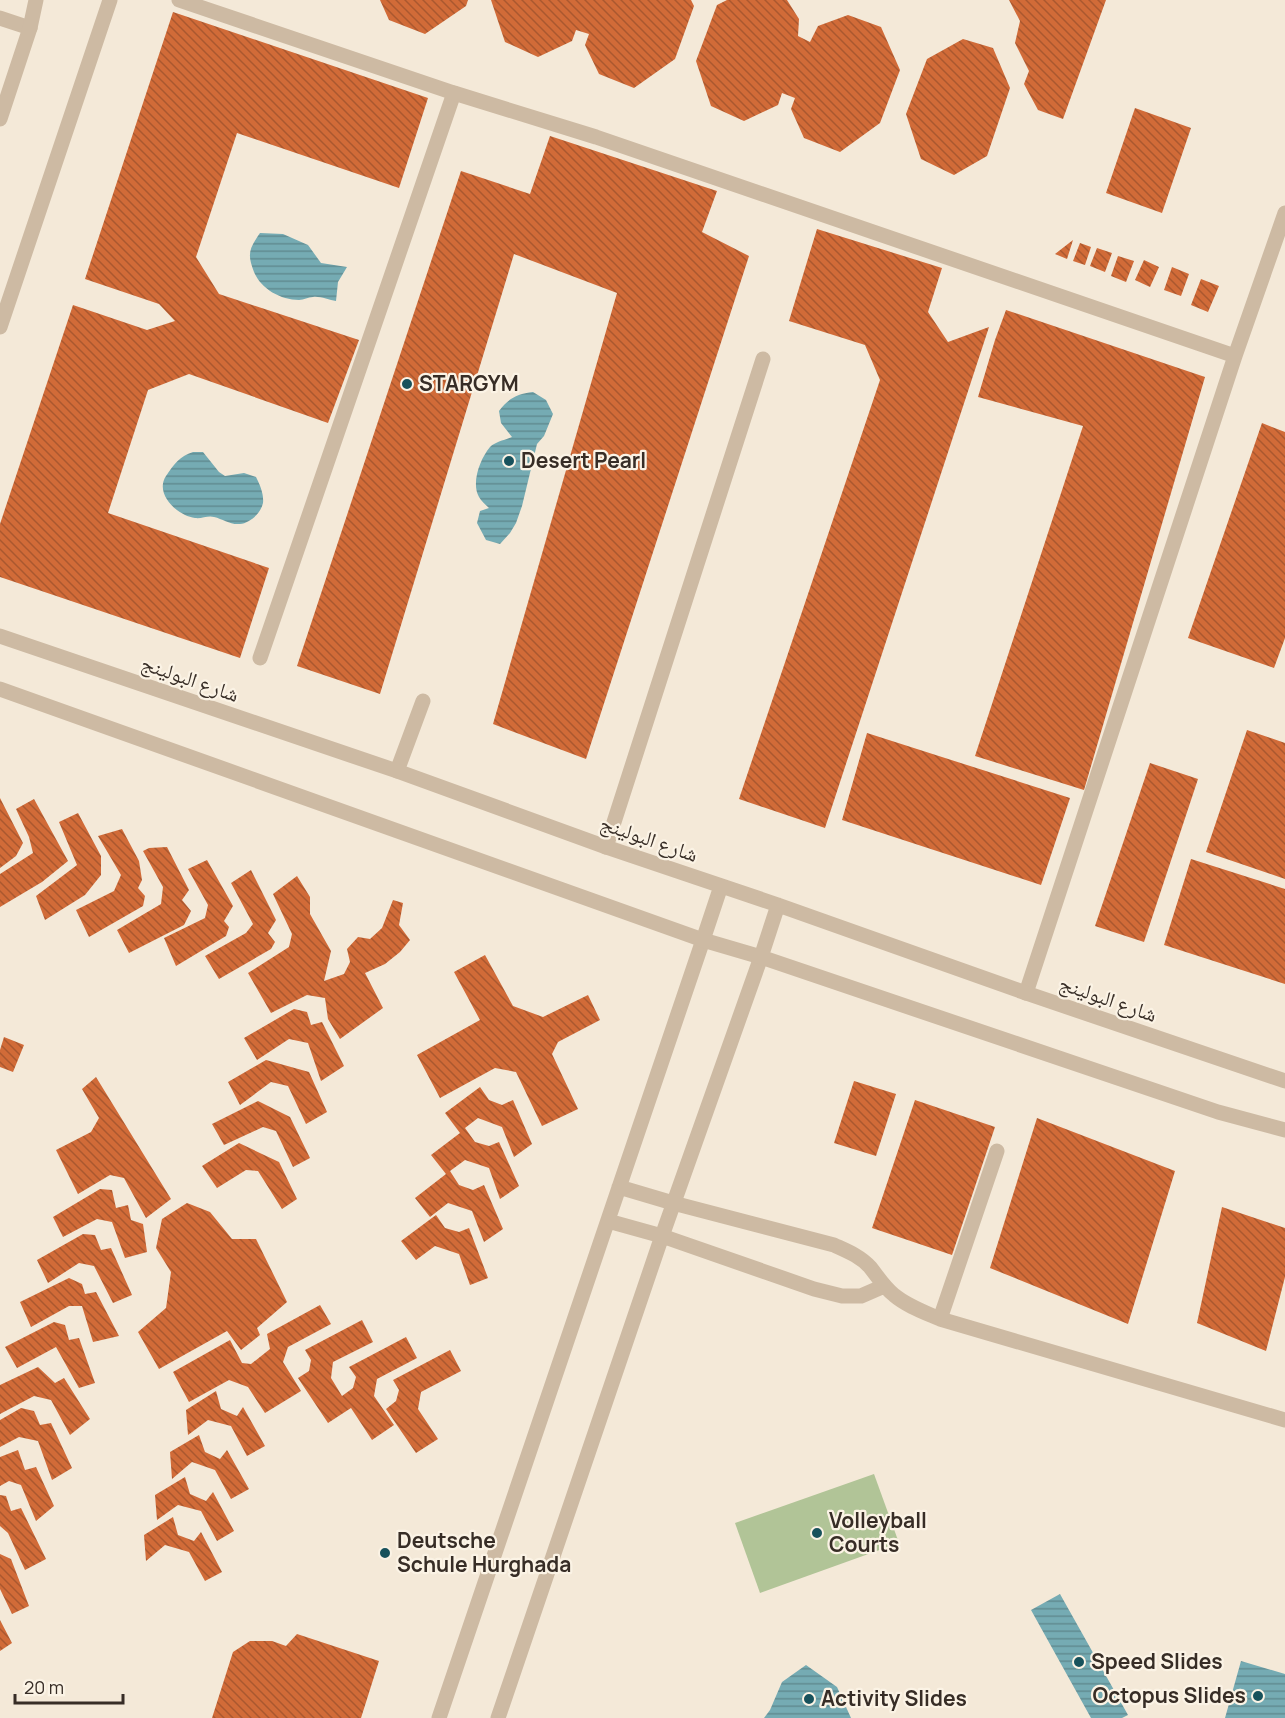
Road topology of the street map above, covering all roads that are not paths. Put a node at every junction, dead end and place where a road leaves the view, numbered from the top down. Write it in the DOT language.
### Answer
graph roads {
  1 [pos="36,0"];
  2 [pos="111,0"];
  3 [pos="179,0"];
  4 [pos="0,18"];
  5 [pos="30,28"];
  6 [pos="454,93"];
  7 [pos="0,119"];
  8 [pos="1285,213"];
  9 [pos="0,327"];
  10 [pos="1235,356"];
  11 [pos="763,359"];
  12 [pos="0,636"];
  13 [pos="260,658"];
  14 [pos="0,689"];
  15 [pos="423,701"];
  16 [pos="397,771"];
  17 [pos="606,847"];
  18 [pos="721,886"];
  19 [pos="778,905"];
  20 [pos="703,940"];
  21 [pos="761,957"];
  22 [pos="1026,993"];
  23 [pos="1285,1081"];
  24 [pos="1285,1130"];
  25 [pos="997,1151"];
  26 [pos="619,1187"];
  27 [pos="673,1203"];
  28 [pos="608,1221"];
  29 [pos="662,1236"];
  30 [pos="884,1286"];
  31 [pos="940,1319"];
  32 [pos="1285,1420"];
  33 [pos="440,1718"];
  34 [pos="498,1718"];
  1 -- 5 [label="street"];
  2 -- 9 [label="street"];
  3 -- 6 [label="street"];
  4 -- 5 [label="street"];
  5 -- 7 [label="street"];
  6 -- 10 [label="street"];
  6 -- 13 [label="street"];
  8 -- 10 [label="street"];
  10 -- 22 [label="street"];
  11 -- 17 [label="street"];
  12 -- 16 [label="street, شارع البولينج"];
  14 -- 20 [label="street"];
  15 -- 16 [label="street"];
  16 -- 17 [label="street, شارع البولينج"];
  17 -- 18 [label="street, شارع البولينج"];
  18 -- 19 [label="street, شارع البولينج"];
  18 -- 20 [label="street"];
  19 -- 21 [label="street"];
  19 -- 22 [label="street, شارع البولينج"];
  20 -- 21 [label="street"];
  20 -- 26 [label="street"];
  21 -- 24 [label="street"];
  21 -- 27 [label="street"];
  22 -- 23 [label="street, شارع البولينج"];
  25 -- 31 [label="street"];
  26 -- 27 [label="street"];
  26 -- 28 [label="street"];
  27 -- 29 [label="street"];
  27 -- 30 [label="street"];
  28 -- 29 [label="street"];
  28 -- 33 [label="street"];
  29 -- 30 [label="street"];
  29 -- 34 [label="street"];
  30 -- 31 [label="street"];
  31 -- 32 [label="street"];
}
